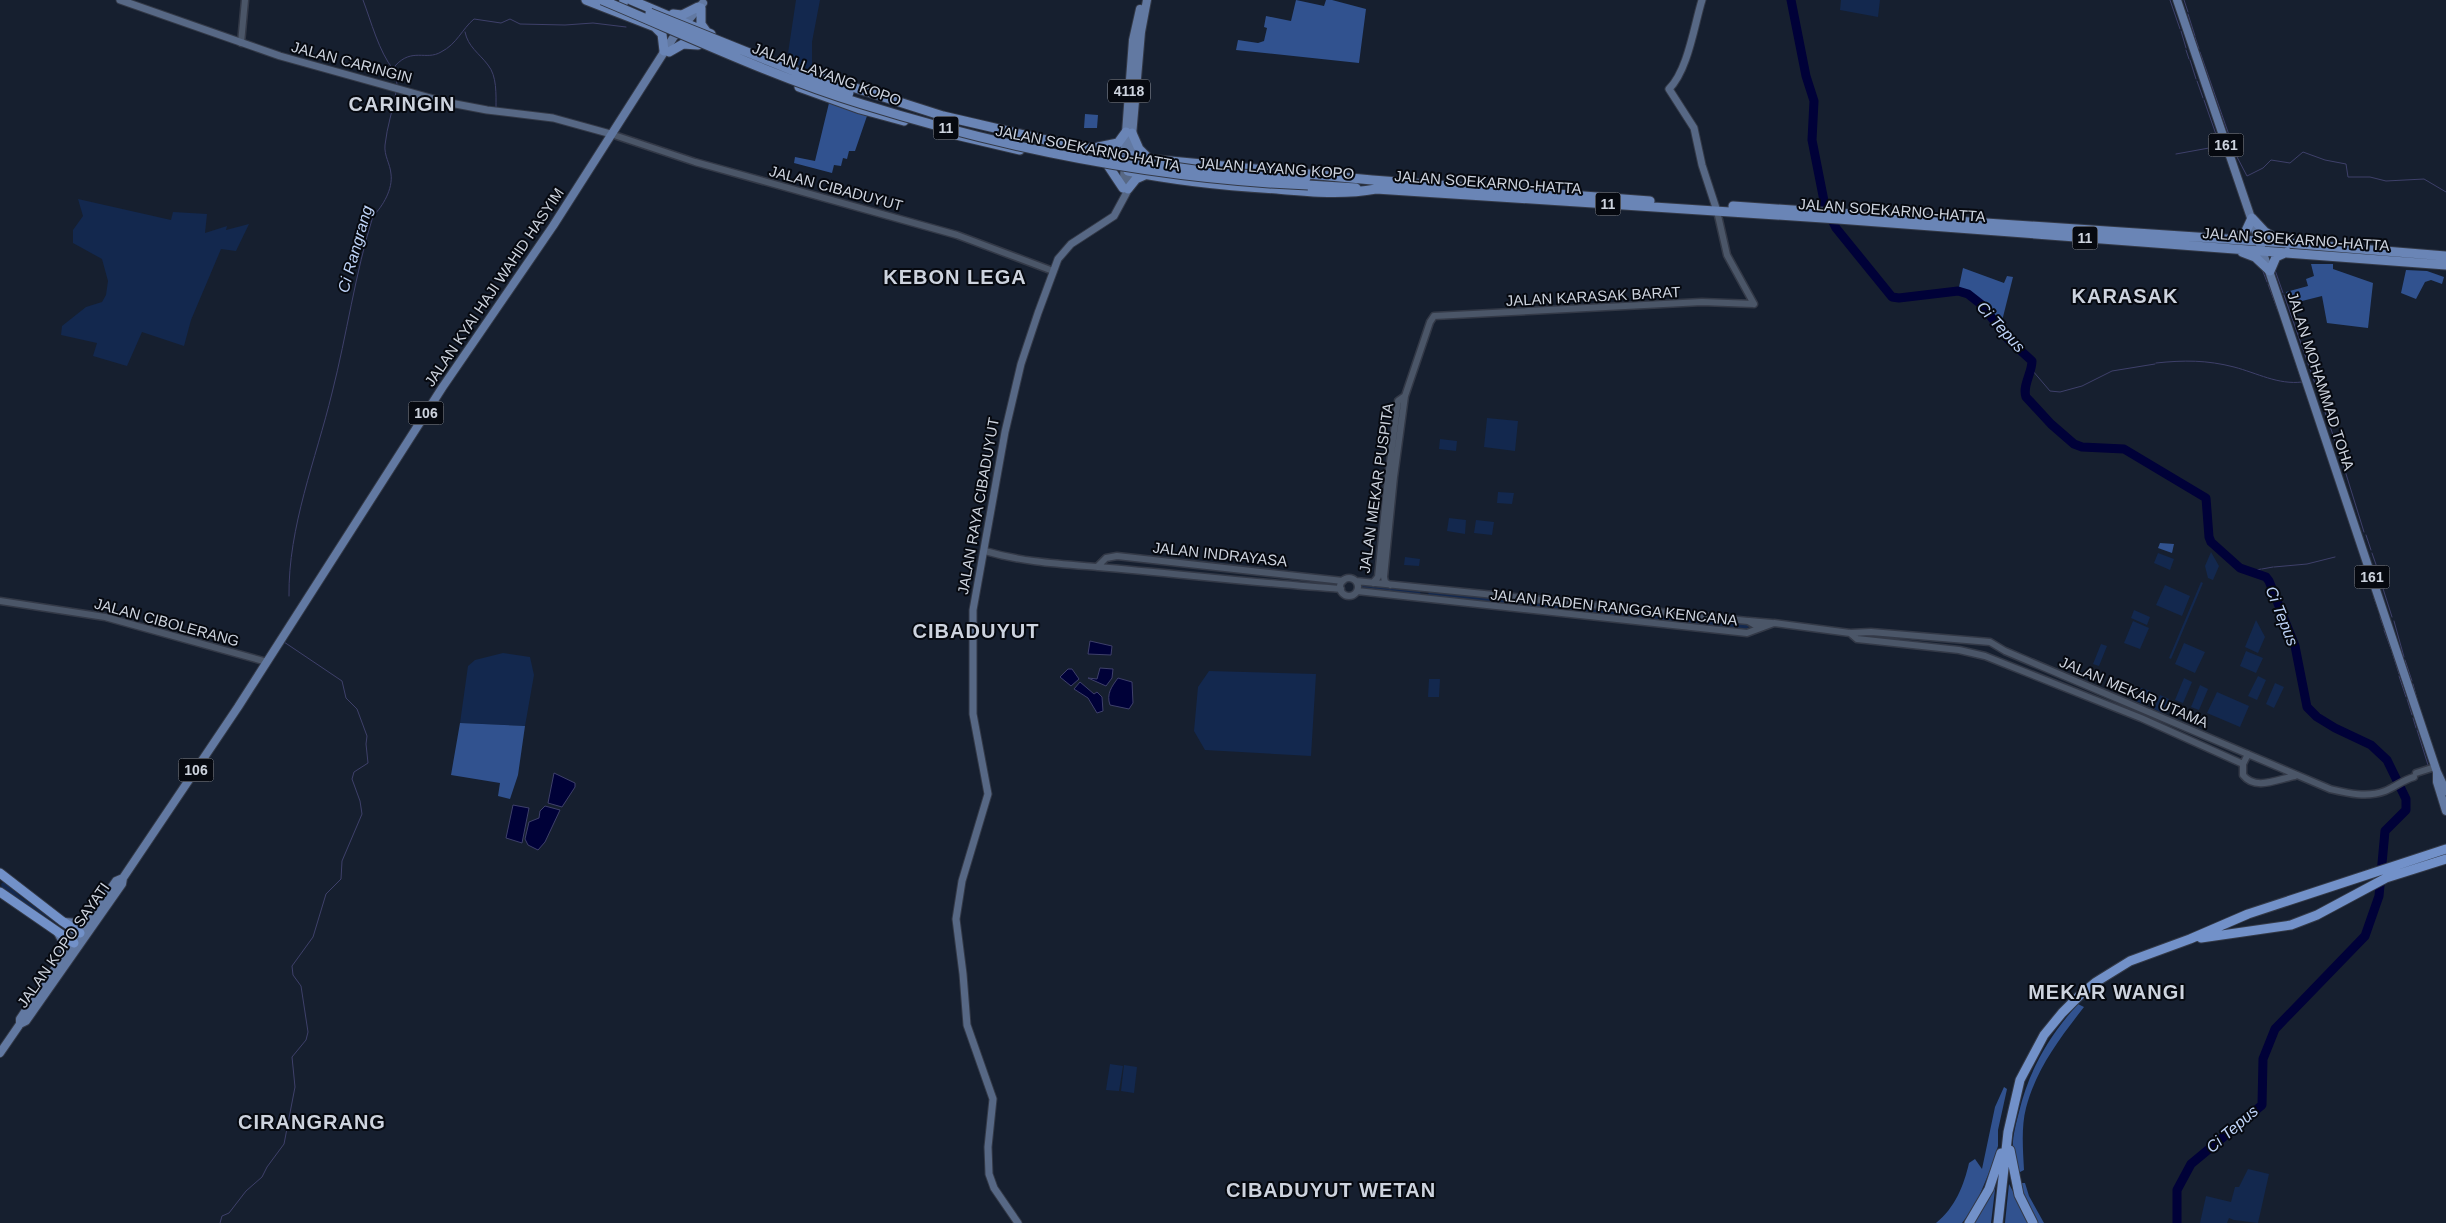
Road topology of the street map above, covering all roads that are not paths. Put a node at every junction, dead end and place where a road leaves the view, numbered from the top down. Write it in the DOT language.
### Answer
graph roads {
  1 [pos="120,0"];
  2 [pos="245,0"];
  3 [pos="586,0"];
  4 [pos="602,0"];
  5 [pos="618,0"];
  6 [pos="624,0"];
  7 [pos="631,0"];
  8 [pos="1142,0"];
  9 [pos="1147,0"];
  10 [pos="1702,0"];
  11 [pos="2177,0"];
  12 [pos="702,5"];
  13 [pos="613,11"];
  14 [pos="663,12"];
  15 [pos="688,22"];
  16 [pos="655,27"];
  17 [pos="706,32"];
  18 [pos="678,36"];
  19 [pos="241,43"];
  20 [pos="698,45"];
  21 [pos="752,51"];
  22 [pos="666,53"];
  23 [pos="745,64"];
  24 [pos="1129,133"];
  25 [pos="611,134"];
  26 [pos="1043,139"];
  27 [pos="1083,148"];
  28 [pos="1039,155"];
  29 [pos="1127,155"];
  30 [pos="1149,159"];
  31 [pos="1196,164"];
  32 [pos="1109,167"];
  33 [pos="1127,171"];
  34 [pos="1148,175"];
  35 [pos="1372,180"];
  36 [pos="1195,182"];
  37 [pos="1307,182"];
  38 [pos="1125,189"];
  39 [pos="1376,189"];
  40 [pos="1501,194"];
  41 [pos="1716,208"];
  42 [pos="2252,218"];
  43 [pos="2227,243"];
  44 [pos="2262,246"];
  45 [pos="2286,247"];
  46 [pos="2446,256"];
  47 [pos="2446,264"];
  48 [pos="1053,271"];
  49 [pos="2270,271"];
  50 [pos="1434,316"];
  51 [pos="1391,477"];
  52 [pos="985,551"];
  53 [pos="1097,567"];
  54 [pos="1343,581"];
  55 [pos="1356,581"];
  56 [pos="1372,583"];
  57 [pos="1390,585"];
  58 [pos="1425,588"];
  59 [pos="1341,589"];
  60 [pos="1357,591"];
  61 [pos="1424,599"];
  62 [pos="0,601"];
  63 [pos="1748,621"];
  64 [pos="1774,623"];
  65 [pos="1760,628"];
  66 [pos="1850,633"];
  67 [pos="267,662"];
  68 [pos="2098,690"];
  69 [pos="2094,699"];
  70 [pos="2248,754"];
  71 [pos="2243,764"];
  72 [pos="2436,769"];
  73 [pos="2296,776"];
  74 [pos="2446,791"];
  75 [pos="2446,811"];
  76 [pos="2446,844"];
  77 [pos="2446,848"];
  78 [pos="2433,853"];
  79 [pos="2444,861"];
  80 [pos="0,873"];
  81 [pos="2387,874"];
  82 [pos="123,878"];
  83 [pos="0,880"];
  84 [pos="12,880"];
  85 [pos="2350,882"];
  86 [pos="0,888"];
  87 [pos="2356,893"];
  88 [pos="3,894"];
  89 [pos="93,916"];
  90 [pos="62,921"];
  91 [pos="54,928"];
  92 [pos="83,935"];
  93 [pos="2190,939"];
  94 [pos="77,944"];
  95 [pos="64,957"];
  96 [pos="20,1024"];
  97 [pos="0,1053"];
  98 [pos="2008,1132"];
  99 [pos="1018,1223"];
  100 [pos="1969,1223"];
  101 [pos="1998,1223"];
  102 [pos="2033,1223"];
  1 -- 19 [label="main road, JALAN CARINGIN"];
  2 -- 19 [label="street"];
  3 -- 13 [label="highway, JALAN SOEKARNO-HATTA / 11"];
  4 -- 37 [label="highway, JALAN LAYANG KOPO / 11, bridge"];
  5 -- 37 [label="highway, JALAN LAYANG KOPO / 11, bridge"];
  6 -- 13 [label="highway"];
  7 -- 14 [label="highway, JALAN SOEKARNO-HATTA / 11"];
  8 -- 24 [label="main road, 4118"];
  9 -- 24 [label="main road, 4118"];
  10 -- 41 [label="main road"];
  11 -- 42 [label="main road, JALAN MOHAMMAD TOHA / 161"];
  12 -- 14 [label="highway"];
  12 -- 15 [label="main road, JALAN KYAI HAJI WAHID HASYIM / 106"];
  12 -- 17 [label="highway"];
  13 -- 16 [label="highway, JALAN SOEKARNO-HATTA / 11"];
  14 -- 15 [label="highway, JALAN SOEKARNO-HATTA / 11"];
  15 -- 17 [label="highway, JALAN SOEKARNO-HATTA / 11"];
  15 -- 18 [label="main road, JALAN KYAI HAJI WAHID HASYIM / 106"];
  16 -- 18 [label="highway, JALAN SOEKARNO-HATTA / 11"];
  16 -- 22 [label="highway"];
  17 -- 21 [label="highway, JALAN SOEKARNO-HATTA / 11"];
  18 -- 20 [label="highway, JALAN SOEKARNO-HATTA / 11"];
  18 -- 22 [label="main road, JALAN KYAI HAJI WAHID HASYIM / 106"];
  19 -- 25 [label="main road, JALAN CARINGIN"];
  20 -- 22 [label="highway"];
  20 -- 23 [label="highway, JALAN SOEKARNO-HATTA / 11"];
  21 -- 23 [label="highway"];
  21 -- 26 [label="highway, JALAN SOEKARNO-HATTA / 11"];
  22 -- 25 [label="main road, JALAN KYAI HAJI WAHID HASYIM / 106"];
  23 -- 28 [label="highway, JALAN SOEKARNO-HATTA / 11"];
  24 -- 27 [label="highway"];
  24 -- 29 [label="main road, 4118"];
  24 -- 30 [label="highway"];
  25 -- 48 [label="street, JALAN CIBADUYUT"];
  25 -- 67 [label="main road, JALAN KYAI HAJI WAHID HASYIM / 106"];
  26 -- 27 [label="highway, JALAN SOEKARNO-HATTA / 11"];
  26 -- 28 [label="highway"];
  27 -- 29 [label="highway, JALAN SOEKARNO-HATTA / 11"];
  28 -- 32 [label="highway, JALAN SOEKARNO-HATTA / 11"];
  29 -- 30 [label="highway, JALAN SOEKARNO-HATTA / 11"];
  29 -- 33 [label="main road, 4118"];
  30 -- 31 [label="highway, JALAN SOEKARNO-HATTA / 11"];
  31 -- 35 [label="highway, JALAN SOEKARNO-HATTA / 11"];
  31 -- 36 [label="highway"];
  32 -- 33 [label="highway, JALAN SOEKARNO-HATTA / 11"];
  32 -- 38 [label="highway"];
  33 -- 34 [label="highway, JALAN SOEKARNO-HATTA / 11"];
  33 -- 38 [label="main road, JALAN RAYA CIBADUYUT"];
  34 -- 36 [label="highway, JALAN SOEKARNO-HATTA / 11"];
  34 -- 38 [label="highway"];
  35 -- 37 [label="highway, JALAN LAYANG KOPO / 11"];
  35 -- 40 [label="highway, JALAN SOEKARNO-HATTA / 11"];
  36 -- 39 [label="highway, JALAN SOEKARNO-HATTA / 11"];
  37 -- 39 [label="highway, JALAN LAYANG KOPO / 11"];
  38 -- 48 [label="main road, JALAN RAYA CIBADUYUT"];
  39 -- 40 [label="highway, JALAN SOEKARNO-HATTA / 11"];
  40 -- 41 [label="highway, JALAN SOEKARNO-HATTA / 11"];
  40 -- 41 [label="highway, JALAN SOEKARNO-HATTA / 11"];
  41 -- 43 [label="highway, JALAN SOEKARNO-HATTA / 11"];
  41 -- 50 [label="street, JALAN KARASAK BARAT"];
  42 -- 43 [label="highway"];
  42 -- 44 [label="main road, JALAN MOHAMMAD TOHA / 161"];
  42 -- 45 [label="highway"];
  43 -- 44 [label="highway, JALAN SOEKARNO-HATTA / 11"];
  43 -- 49 [label="highway"];
  44 -- 45 [label="highway, JALAN SOEKARNO-HATTA / 11"];
  44 -- 49 [label="main road, JALAN MOHAMMAD TOHA / 161"];
  45 -- 46 [label="highway, JALAN SOEKARNO-HATTA / 11"];
  45 -- 47 [label="highway, JALAN SOEKARNO-HATTA / 11"];
  45 -- 49 [label="highway"];
  48 -- 52 [label="main road, JALAN RAYA CIBADUYUT"];
  49 -- 72 [label="main road, JALAN MOHAMMAD TOHA / 161"];
  50 -- 51 [label="street, JALAN MEKAR PUSPITA"];
  51 -- 56 [label="street, JALAN MEKAR PUSPITA"];
  51 -- 57 [label="street, JALAN MEKAR PUSPITA"];
  52 -- 53 [label="street, JALAN INDRAYASA"];
  52 -- 99 [label="main road, JALAN RAYA CIBADUYUT"];
  53 -- 54 [label="street, JALAN INDRAYASA"];
  53 -- 59 [label="street, JALAN INDRAYASA"];
  54 -- 55 [label="street"];
  54 -- 59 [label="street"];
  55 -- 56 [label="street, JALAN RADEN RANGGA KENCANA"];
  55 -- 60 [label="street"];
  56 -- 57 [label="street, JALAN RADEN RANGGA KENCANA"];
  57 -- 58 [label="street, JALAN RADEN RANGGA KENCANA"];
  58 -- 61 [label="street"];
  58 -- 63 [label="street, JALAN RADEN RANGGA KENCANA"];
  59 -- 60 [label="street"];
  60 -- 61 [label="street, JALAN RADEN RANGGA KENCANA"];
  61 -- 65 [label="street, JALAN RADEN RANGGA KENCANA"];
  62 -- 67 [label="street, JALAN CIBOLERANG"];
  63 -- 64 [label="street"];
  63 -- 65 [label="street, JALAN RADEN RANGGA KENCANA"];
  64 -- 65 [label="street"];
  64 -- 66 [label="street"];
  66 -- 68 [label="street, JALAN MEKAR UTAMA"];
  66 -- 69 [label="street, JALAN MEKAR UTAMA"];
  67 -- 82 [label="main road, JALAN KOPO SAYATI / 106"];
  68 -- 69 [label="street"];
  68 -- 70 [label="street, JALAN MEKAR UTAMA"];
  69 -- 71 [label="street, JALAN MEKAR UTAMA"];
  70 -- 71 [label="street"];
  70 -- 73 [label="street, JALAN MEKAR UTAMA"];
  71 -- 73 [label="street"];
  72 -- 73 [label="street, JALAN MEKAR UTAMA"];
  72 -- 74 [label="main road, JALAN MOHAMMAD TOHA / 161"];
  72 -- 75 [label="main road, JALAN MOHAMMAD TOHA / 161"];
  76 -- 78 [label="highway"];
  77 -- 78 [label="highway"];
  78 -- 81 [label="highway"];
  79 -- 81 [label="highway"];
  80 -- 84 [label="highway"];
  81 -- 85 [label="highway"];
  81 -- 87 [label="highway"];
  82 -- 89 [label="main road, JALAN KOPO SAYATI / 106"];
  82 -- 92 [label="main road, JALAN KOPO SAYATI / 106"];
  83 -- 84 [label="highway"];
  84 -- 90 [label="highway"];
  85 -- 87 [label="highway"];
  85 -- 93 [label="highway"];
  86 -- 88 [label="highway"];
  87 -- 93 [label="highway"];
  88 -- 91 [label="highway"];
  89 -- 90 [label="main road"];
  89 -- 92 [label="main road, JALAN KOPO SAYATI / 106"];
  90 -- 92 [label="highway"];
  91 -- 94 [label="highway"];
  91 -- 95 [label="main road"];
  92 -- 94 [label="main road, JALAN KOPO SAYATI / 106"];
  93 -- 98 [label="highway"];
  94 -- 95 [label="main road, JALAN KOPO SAYATI / 106"];
  94 -- 96 [label="main road, JALAN KOPO SAYATI / 106"];
  95 -- 96 [label="main road, JALAN KOPO SAYATI / 106"];
  96 -- 97 [label="main road, JALAN KOPO SAYATI / 106"];
  98 -- 100 [label="highway"];
  98 -- 101 [label="highway"];
  98 -- 102 [label="highway"];
}
